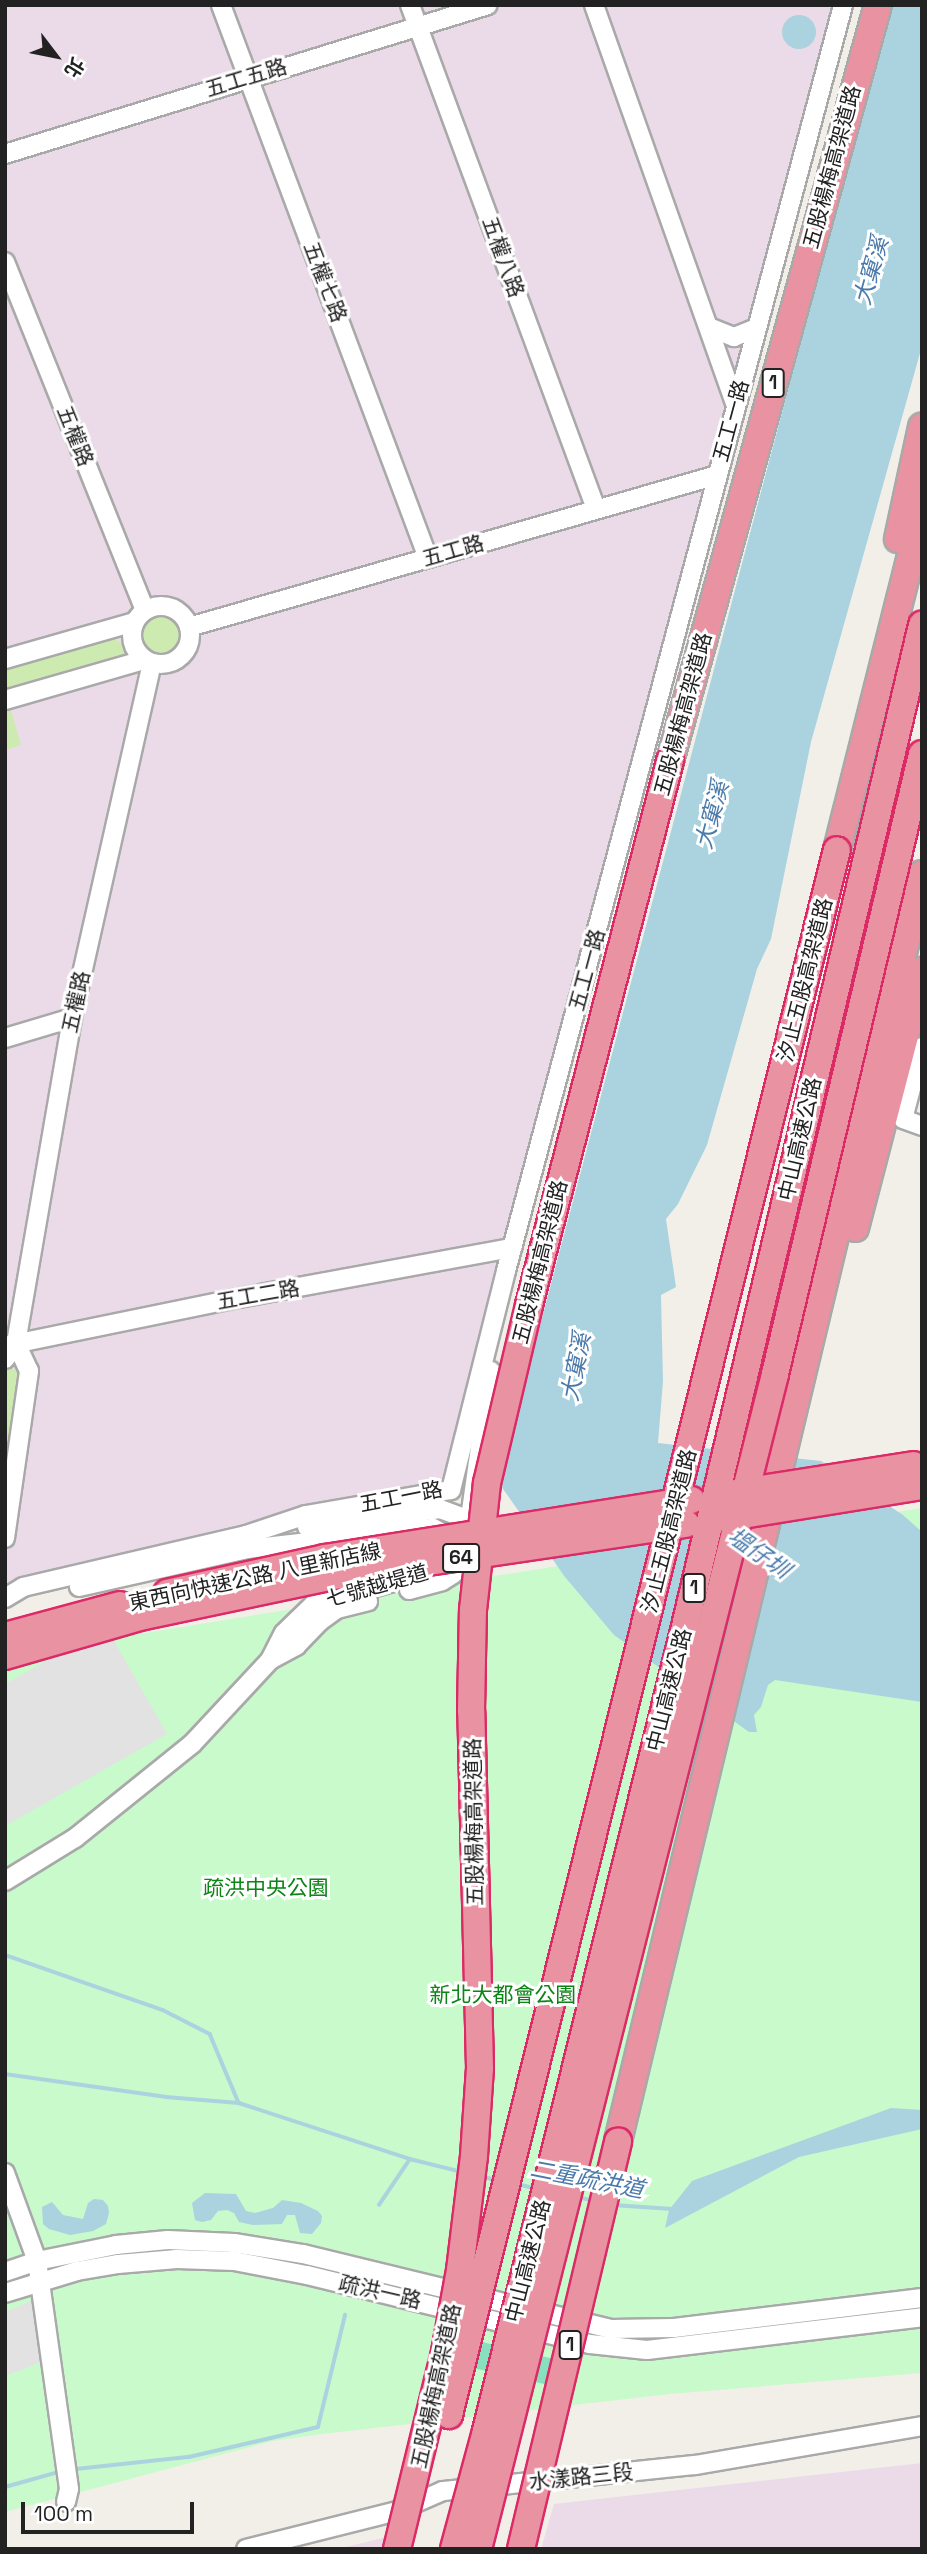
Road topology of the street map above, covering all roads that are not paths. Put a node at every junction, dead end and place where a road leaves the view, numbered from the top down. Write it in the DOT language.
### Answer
graph roads {
  1 [pos="221,5"];
  2 [pos="410,5"];
  3 [pos="488,5"];
  4 [pos="594,5"];
  5 [pos="843,5"];
  6 [pos="878,5"];
  7 [pos="418,26"];
  8 [pos="248,77"];
  9 [pos="5,154"];
  10 [pos="5,262"];
  11 [pos="709,327"];
  12 [pos="756,328"];
  13 [pos="735,405"];
  14 [pos="922,428"];
  15 [pos="717,475"];
  16 [pos="596,509"];
  17 [pos="922,512"];
  18 [pos="428,558"];
  19 [pos="140,616"];
  20 [pos="922,625"];
  21 [pos="189,627"];
  22 [pos="5,659"];
  23 [pos="148,662"];
  24 [pos="5,700"];
  25 [pos="922,754"];
  26 [pos="887,768"];
  27 [pos="922,807"];
  28 [pos="895,868"];
  29 [pos="922,874"];
  30 [pos="922,971"];
  31 [pos="72,1018"];
  32 [pos="5,1038"];
  33 [pos="922,1047"];
  34 [pos="922,1126"];
  35 [pos="512,1248"];
  36 [pos="506,1270"];
  37 [pos="11,1344"];
  38 [pos="5,1359"];
  39 [pos="920,1470"];
  40 [pos="468,1529"];
  41 [pos="5,1538"];
  42 [pos="247,1542"];
  43 [pos="5,1599"];
  44 [pos="5,1636"];
  45 [pos="5,1656"];
  46 [pos="270,1660"];
  47 [pos="5,1881"];
  48 [pos="618,2141"];
  49 [pos="5,2174"];
  50 [pos="37,2261"];
  51 [pos="5,2272"];
  52 [pos="38,2281"];
  53 [pos="5,2293"];
  54 [pos="922,2298"];
  55 [pos="922,2317"];
  56 [pos="922,2426"];
  57 [pos="66,2502"];
  58 [pos="246,2549"];
  59 [pos="397,2549"];
  60 [pos="415,2549"];
  61 [pos="454,2549"];
  62 [pos="478,2549"];
  63 [pos="521,2549"];
  1 -- 8 [label="street, 五權七路"];
  2 -- 7 [label="street, 五權八路"];
  3 -- 7 [label="street, 五工五路"];
  4 -- 11 [label="street"];
  5 -- 12 [label="street, 五工一路"];
  6 -- 59 [label="highway, 五股楊梅高架道路 / 1, bridge"];
  7 -- 8 [label="street, 五工五路"];
  7 -- 16 [label="street, 五權八路"];
  8 -- 9 [label="street, 五工五路"];
  8 -- 18 [label="street, 五權七路"];
  10 -- 19 [label="street, 五權路"];
  11 -- 12 [label="street"];
  11 -- 13 [label="street"];
  12 -- 13 [label="street, 五工一路"];
  13 -- 15 [label="street, 五工一路"];
  14 -- 26 [label="highway"];
  15 -- 16 [label="street, 五工路"];
  15 -- 35 [label="street, 五工一路"];
  16 -- 18 [label="street, 五工路"];
  17 -- 60 [label="highway, 汐止五股高架道路 / 1, bridge"];
  18 -- 21 [label="street, 五工路"];
  19 -- 21 [label="street"];
  19 -- 22 [label="street"];
  19 -- 23 [label="street"];
  20 -- 26 [label="highway, 中山高速公路 / 1, bridge"];
  21 -- 23 [label="street"];
  23 -- 24 [label="street"];
  23 -- 31 [label="street, 五權路"];
  25 -- 28 [label="highway, 中山高速公路 / 1, bridge"];
  26 -- 61 [label="highway, 中山高速公路 / 1, bridge"];
  27 -- 28 [label="highway, bridge"];
  28 -- 62 [label="highway, 中山高速公路 / 1, bridge"];
  29 -- 48 [label="highway, 1, bridge"];
  30 -- 48 [label="highway, 1, bridge"];
  31 -- 32 [label="street"];
  31 -- 37 [label="street, 五權路"];
  33 -- 34 [label="street"];
  35 -- 36 [label="street, 五工一路"];
  35 -- 37 [label="street, 五工二路"];
  36 -- 40 [label="street, 七號越堤道"];
  36 -- 42 [label="street, 五工一路"];
  37 -- 38 [label="street, 五權路"];
  37 -- 41 [label="street"];
  39 -- 44 [label="highway, 東西向快速公路 八里新店線 / 64, bridge"];
  39 -- 45 [label="highway, 東西向快速公路 八里新店線 / 64, bridge"];
  40 -- 42 [label="street"];
  40 -- 46 [label="street, 七號越堤道"];
  42 -- 43 [label="street, 五工一路"];
  42 -- 46 [label="street, 七號越堤道"];
  46 -- 47 [label="street, 七號越堤道"];
  48 -- 63 [label="highway, 1, bridge"];
  49 -- 50 [label="street"];
  50 -- 51 [label="street, 疏洪一路"];
  50 -- 52 [label="street"];
  50 -- 54 [label="street, 疏洪一路"];
  52 -- 53 [label="street, 疏洪一路"];
  52 -- 55 [label="street, 疏洪一路"];
  52 -- 57 [label="street"];
  56 -- 58 [label="street, 水漾路三段"];
}
